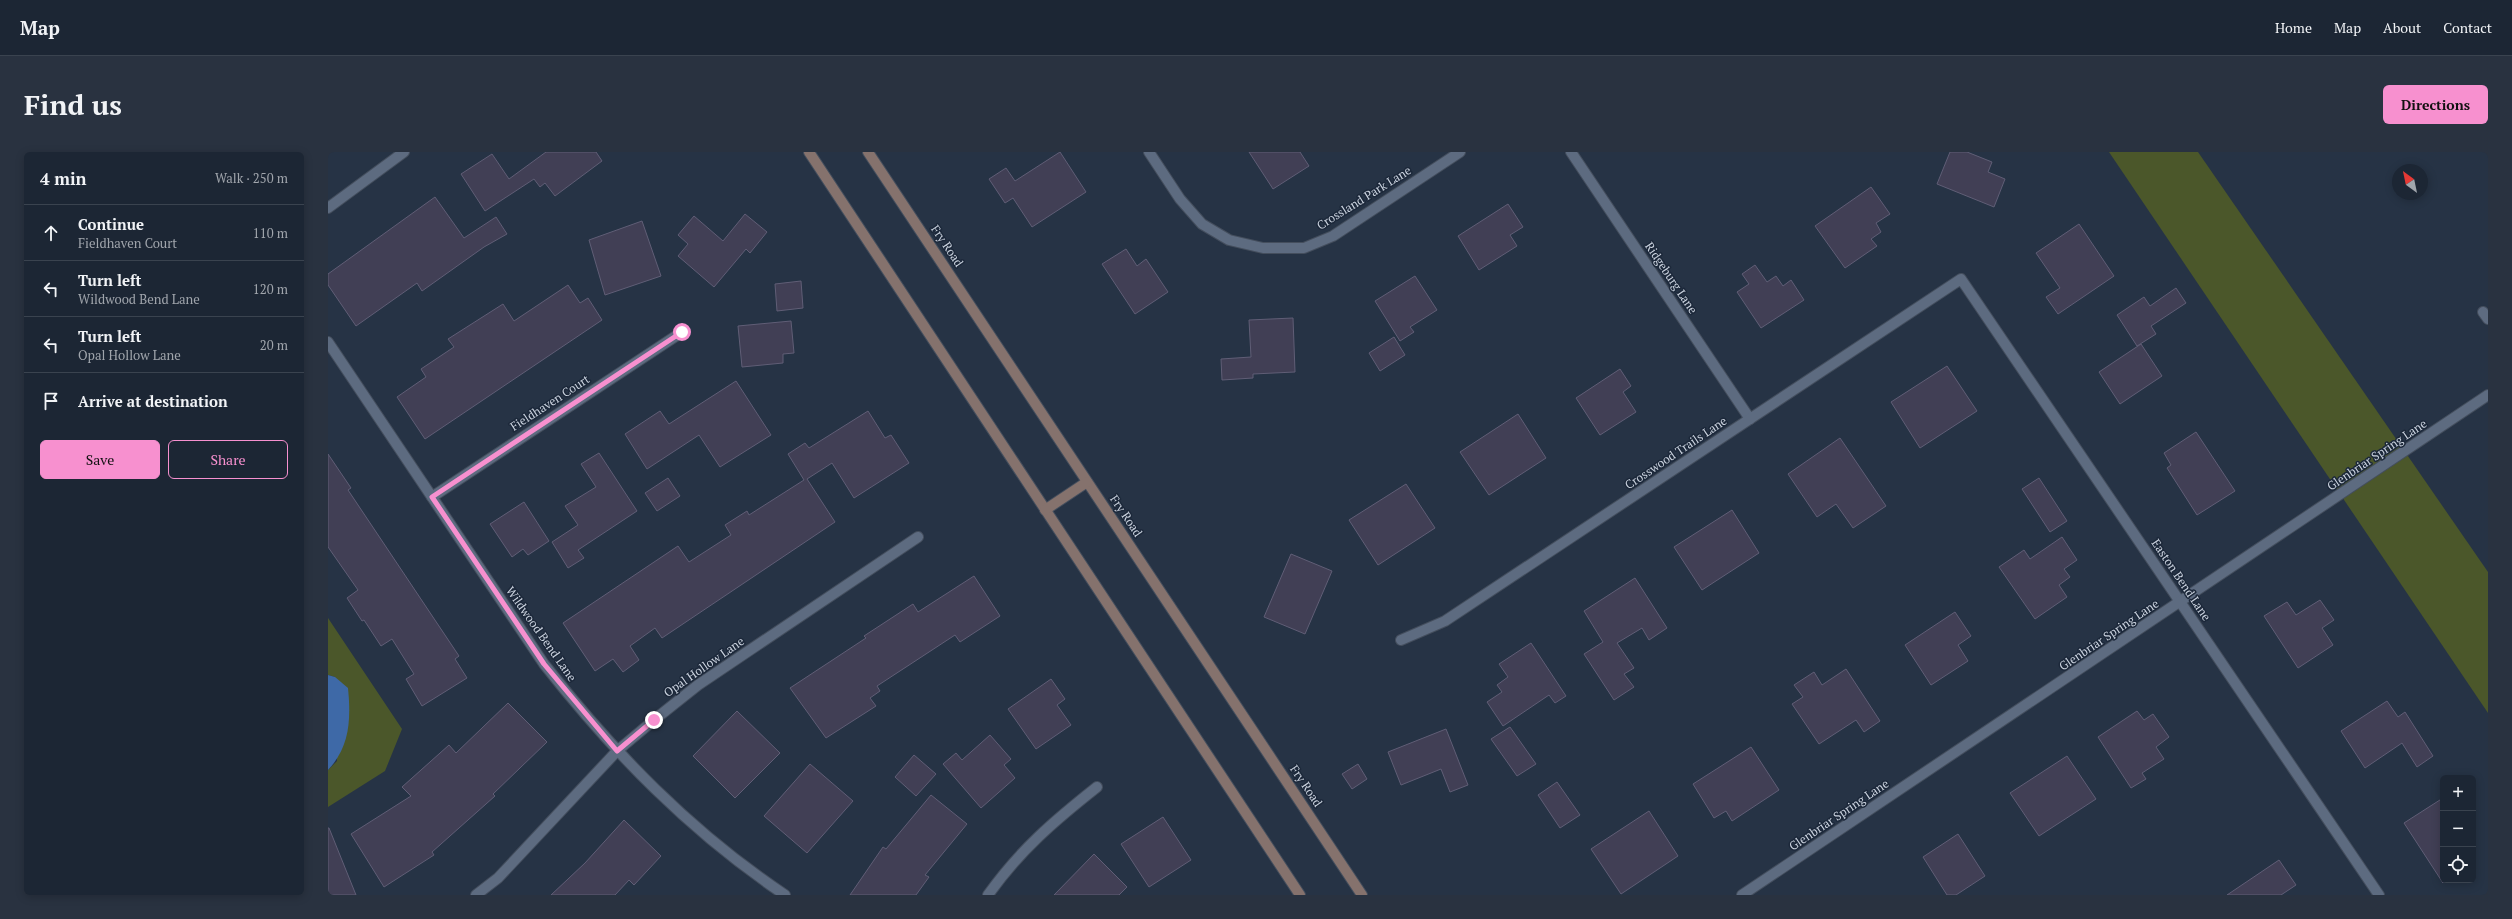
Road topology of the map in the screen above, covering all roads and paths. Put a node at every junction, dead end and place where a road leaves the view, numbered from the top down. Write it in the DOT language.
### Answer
graph roads {
  1 [pos="404,152"];
  2 [pos="808,152"];
  3 [pos="868,152"];
  4 [pos="1149,152"];
  5 [pos="1460,152"];
  6 [pos="1571,152"];
  7 [pos="328,208"];
  8 [pos="1961,279"];
  9 [pos="682,332"];
  10 [pos="328,342"];
  11 [pos="2488,395"];
  12 [pos="1750,419"];
  13 [pos="1087,482"];
  14 [pos="432,497"];
  15 [pos="1045,510"];
  16 [pos="918,537"];
  17 [pos="2181,603"];
  18 [pos="1401,640"];
  19 [pos="617,751"];
  20 [pos="1097,787"];
  21 [pos="476,895"];
  22 [pos="785,895"];
  23 [pos="988,895"];
  24 [pos="1300,895"];
  25 [pos="1362,895"];
  26 [pos="1742,895"];
  27 [pos="2379,895"];
  1 -- 7 [label="street"];
  2 -- 15 [label="main road"];
  3 -- 13 [label="main road, Fry Road"];
  4 -- 5 [label="street, Crossland Park Lane"];
  6 -- 12 [label="street, Ridgeburg Lane"];
  8 -- 12 [label="street, Crosswood Trails Lane"];
  8 -- 17 [label="street, Easton Bend Lane"];
  9 -- 14 [label="street, Fieldhaven Court"];
  10 -- 14 [label="street, Wildwood Bend Lane"];
  11 -- 17 [label="street, Glenbriar Spring Lane"];
  12 -- 18 [label="street, Crosswood Trails Lane"];
  13 -- 15 [label="main road"];
  13 -- 25 [label="main road, Fry Road"];
  14 -- 19 [label="street, Wildwood Bend Lane"];
  15 -- 24 [label="main road"];
  16 -- 19 [label="street, Opal Hollow Lane"];
  17 -- 26 [label="street, Glenbriar Spring Lane"];
  17 -- 27 [label="street, Easton Bend Lane"];
  19 -- 21 [label="street, Opal Hollow Lane"];
  19 -- 22 [label="street, Wildwood Bend Lane"];
  20 -- 23 [label="street"];
}
